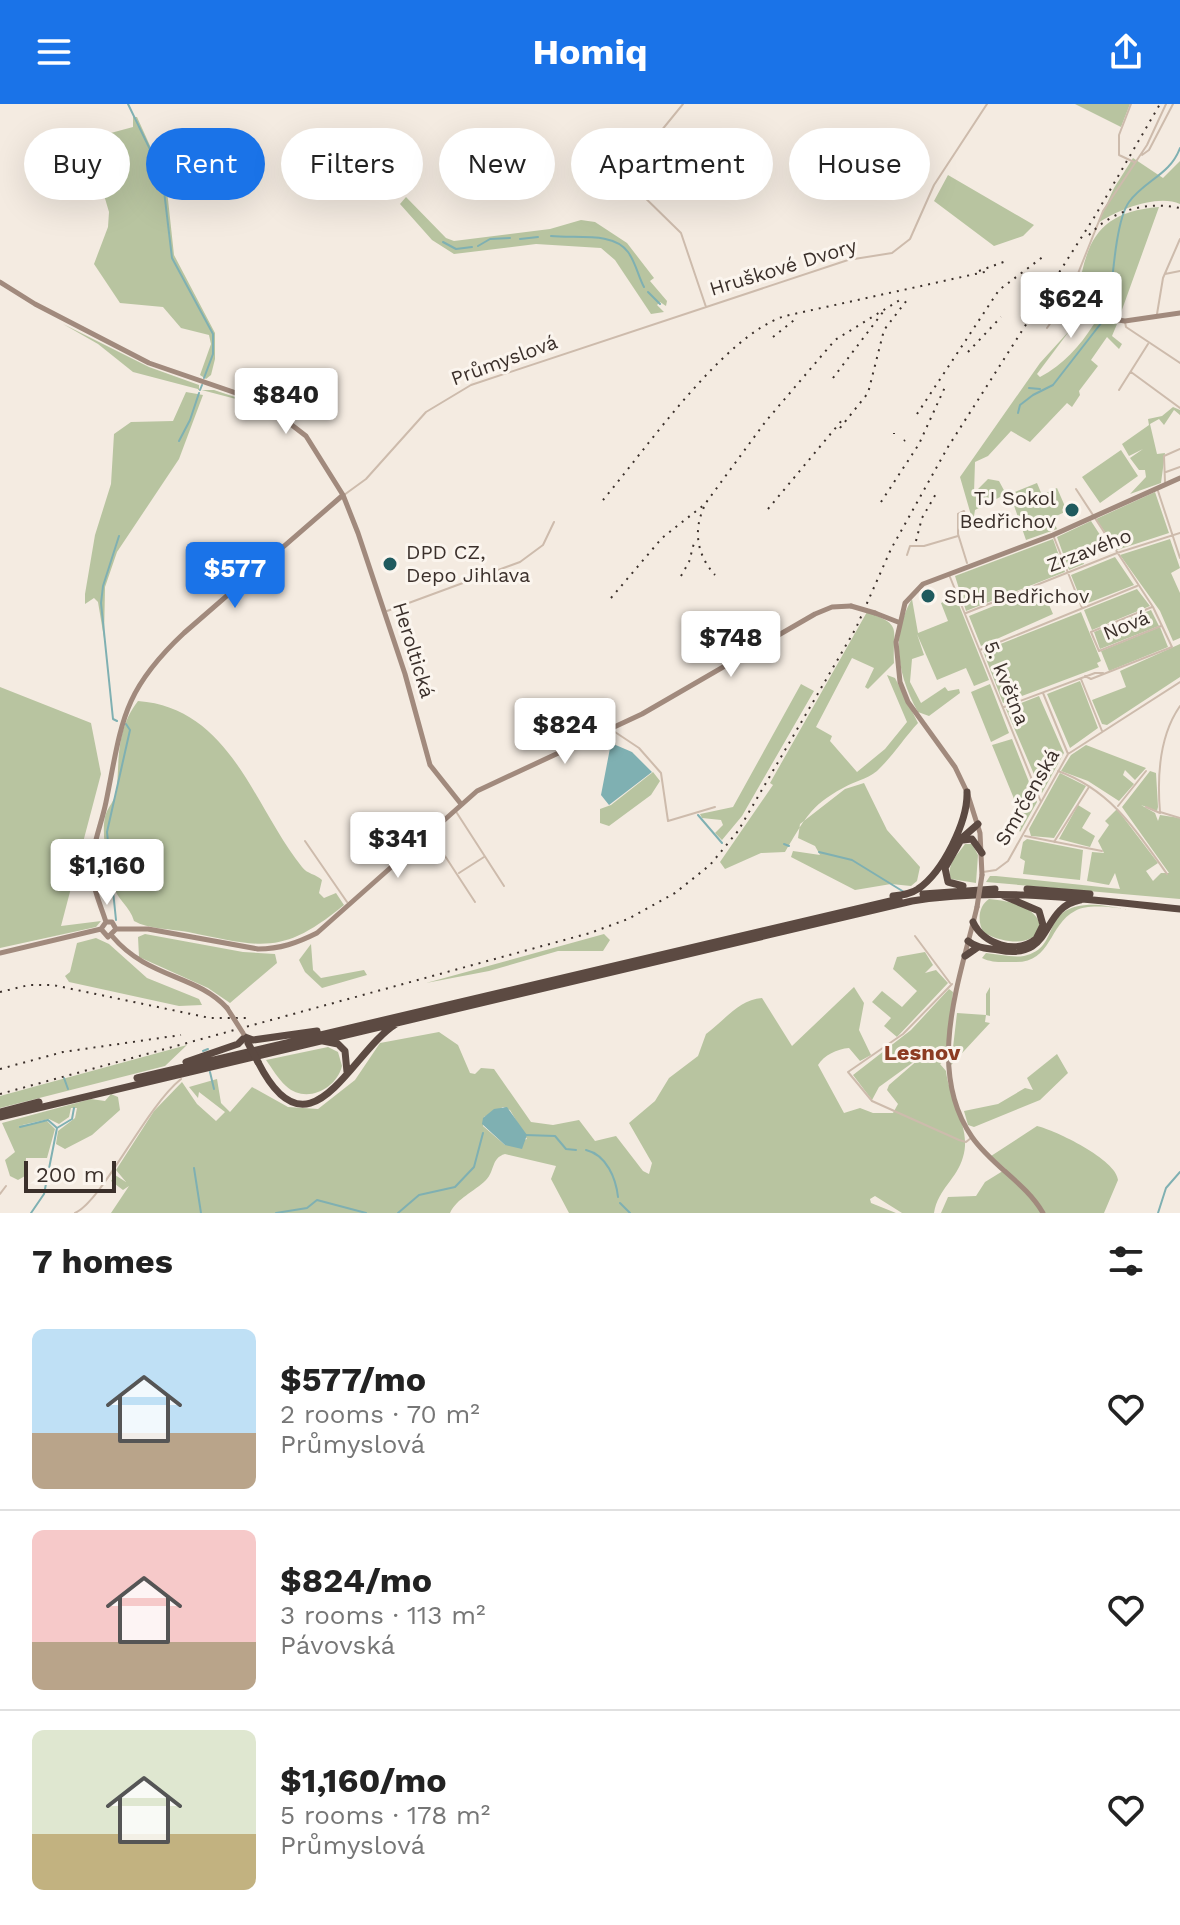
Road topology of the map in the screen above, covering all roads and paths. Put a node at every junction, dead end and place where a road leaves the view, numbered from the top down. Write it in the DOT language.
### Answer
graph roads {
  1 [pos="683,104"];
  2 [pos="987,104"];
  3 [pos="1131,104"];
  4 [pos="1166,104"];
  5 [pos="1173,104"];
  6 [pos="1141,155"];
  7 [pos="1134,162"];
  8 [pos="1180,239"];
  9 [pos="1180,271"];
  10 [pos="1164,274"];
  11 [pos="0,282"];
  12 [pos="1078,301"];
  13 [pos="706,307"];
  14 [pos="1094,309"];
  15 [pos="1180,313"];
  16 [pos="1055,317"];
  17 [pos="1157,317"];
  18 [pos="1125,321"];
  19 [pos="1047,328"];
  20 [pos="1149,343"];
  21 [pos="1180,363"];
  22 [pos="1131,372"];
  23 [pos="1119,390"];
  24 [pos="1180,408"];
  25 [pos="1180,449"];
  26 [pos="1180,467"];
  27 [pos="1165,473"];
  28 [pos="1180,478"];
  29 [pos="1165,484"];
  30 [pos="1157,487"];
  31 [pos="1076,489"];
  32 [pos="343,495"];
  33 [pos="1092,517"];
  34 [pos="554,522"];
  35 [pos="958,529"];
  36 [pos="1180,533"];
  37 [pos="1053,535"];
  38 [pos="1172,535"];
  39 [pos="959,536"];
  40 [pos="1117,553"];
  41 [pos="907,555"];
  42 [pos="1180,558"];
  43 [pos="968,567"];
  44 [pos="1068,573"];
  45 [pos="949,574"];
  46 [pos="1138,586"];
  47 [pos="1153,607"];
  48 [pos="1082,609"];
  49 [pos="386,611"];
  50 [pos="965,614"];
  51 [pos="898,622"];
  52 [pos="1163,625"];
  53 [pos="979,651"];
  54 [pos="1080,678"];
  55 [pos="1180,682"];
  56 [pos="1042,692"];
  57 [pos="1180,706"];
  58 [pos="1002,708"];
  59 [pos="612,729"];
  60 [pos="1102,731"];
  61 [pos="1068,754"];
  62 [pos="1058,771"];
  63 [pos="1146,771"];
  64 [pos="1091,785"];
  65 [pos="967,792"];
  66 [pos="1041,803"];
  67 [pos="461,804"];
  68 [pos="715,807"];
  69 [pos="1118,807"];
  70 [pos="1146,807"];
  71 [pos="454,809"];
  72 [pos="1161,813"];
  73 [pos="1180,818"];
  74 [pos="964,824"];
  75 [pos="978,824"];
  76 [pos="429,832"];
  77 [pos="1023,835"];
  78 [pos="305,841"];
  79 [pos="961,841"];
  80 [pos="1053,843"];
  81 [pos="1102,851"];
  82 [pos="982,853"];
  83 [pos="485,856"];
  84 [pos="458,874"];
  85 [pos="982,874"];
  86 [pos="1167,874"];
  87 [pos="504,886"];
  88 [pos="1013,889"];
  89 [pos="994,893"];
  90 [pos="911,897"];
  91 [pos="1088,899"];
  92 [pos="895,900"];
  93 [pos="475,902"];
  94 [pos="349,905"];
  95 [pos="1166,905"];
  96 [pos="1178,906"];
  97 [pos="106,922"];
  98 [pos="973,922"];
  99 [pos="101,929"];
  100 [pos="116,929"];
  101 [pos="980,935"];
  102 [pos="112,936"];
  103 [pos="915,936"];
  104 [pos="969,939"];
  105 [pos="978,947"];
  106 [pos="0,953"];
  107 [pos="965,956"];
  108 [pos="954,985"];
  109 [pos="410,1019"];
  110 [pos="332,1032"];
  111 [pos="245,1038"];
  112 [pos="311,1042"];
  113 [pos="158,1073"];
  114 [pos="345,1078"];
  115 [pos="181,1079"];
  116 [pos="0,1115"];
  117 [pos="972,1137"];
  118 [pos="6,1186"];
  119 [pos="0,1194"];
  120 [pos="1044,1212"];
  121 [pos="75,1213"];
  1 -- 13 [label="street, Hruškové Dvory"];
  2 -- 13 [label="street, Hruškové Dvory"];
  3 -- 7 [label="street"];
  4 -- 6 [label="street"];
  5 -- 6 [label="street"];
  6 -- 7 [label="street"];
  7 -- 12 [label="street"];
  8 -- 10 [label="street"];
  9 -- 10 [label="street"];
  10 -- 17 [label="street"];
  11 -- 32 [label="street, Heroltická"];
  12 -- 14 [label="street"];
  12 -- 16 [label="street"];
  13 -- 32 [label="street, Průmyslová"];
  14 -- 16 [label="street"];
  14 -- 18 [label="street"];
  15 -- 17 [label="street"];
  16 -- 19 [label="street"];
  17 -- 18 [label="street"];
  18 -- 20 [label="street"];
  20 -- 21 [label="street"];
  20 -- 22 [label="street"];
  22 -- 23 [label="street"];
  22 -- 24 [label="street"];
  25 -- 27 [label="street"];
  26 -- 27 [label="street"];
  27 -- 29 [label="street"];
  28 -- 29 [label="street"];
  29 -- 30 [label="street"];
  30 -- 33 [label="street"];
  30 -- 38 [label="street"];
  31 -- 33 [label="street"];
  32 -- 49 [label="street, Heroltická"];
  32 -- 97 [label="street, Průmyslová"];
  33 -- 37 [label="street"];
  33 -- 40 [label="street"];
  34 -- 49 [label="street"];
  35 -- 39 [label="street"];
  36 -- 38 [label="street, Zrzavého"];
  37 -- 43 [label="street"];
  37 -- 44 [label="street"];
  38 -- 40 [label="street, Zrzavého"];
  38 -- 42 [label="street"];
  39 -- 41 [label="street"];
  39 -- 43 [label="street"];
  40 -- 44 [label="street, Zrzavého"];
  40 -- 46 [label="street"];
  43 -- 45 [label="street"];
  44 -- 48 [label="street"];
  44 -- 50 [label="street, Zrzavého"];
  45 -- 50 [label="street, 5. května"];
  45 -- 51 [label="street"];
  46 -- 47 [label="street"];
  46 -- 48 [label="street"];
  47 -- 52 [label="street"];
  47 -- 52 [label="street, Nová"];
  48 -- 53 [label="street"];
  49 -- 67 [label="street, Heroltická"];
  50 -- 53 [label="street, 5. května"];
  51 -- 59 [label="street, bridge"];
  51 -- 65 [label="street"];
  52 -- 54 [label="street"];
  53 -- 58 [label="street, 5. května"];
  54 -- 56 [label="street"];
  54 -- 60 [label="street"];
  55 -- 60 [label="street, Smrčenská"];
  56 -- 58 [label="street"];
  56 -- 61 [label="street"];
  57 -- 72 [label="street"];
  58 -- 66 [label="street, 5. května"];
  59 -- 67 [label="street"];
  59 -- 68 [label="street"];
  60 -- 61 [label="street, Smrčenská"];
  61 -- 62 [label="street, Smrčenská"];
  62 -- 64 [label="street"];
  62 -- 66 [label="street, Smrčenská"];
  63 -- 69 [label="street"];
  64 -- 69 [label="street"];
  64 -- 80 [label="street"];
  65 -- 74 [label="highway"];
  65 -- 75 [label="street"];
  66 -- 77 [label="street, Smrčenská"];
  67 -- 71 [label="street"];
  69 -- 86 [label="street"];
  70 -- 72 [label="street"];
  71 -- 76 [label="street"];
  71 -- 83 [label="street"];
  72 -- 73 [label="street"];
  74 -- 75 [label="highway"];
  74 -- 90 [label="highway"];
  75 -- 79 [label="highway"];
  75 -- 82 [label="street"];
  76 -- 84 [label="street"];
  76 -- 94 [label="street"];
  77 -- 80 [label="street"];
  77 -- 85 [label="street, Smrčenská"];
  78 -- 94 [label="street"];
  79 -- 82 [label="highway"];
  79 -- 88 [label="highway"];
  80 -- 81 [label="street"];
  82 -- 85 [label="street"];
  83 -- 84 [label="street"];
  83 -- 87 [label="street"];
  84 -- 93 [label="street"];
  85 -- 98 [label="street, bridge"];
  88 -- 90 [label="highway"];
  88 -- 95 [label="highway"];
  89 -- 90 [label="highway"];
  89 -- 91 [label="highway"];
  89 -- 101 [label="highway"];
  90 -- 92 [label="highway"];
  91 -- 95 [label="highway"];
  91 -- 105 [label="highway"];
  92 -- 109 [label="highway"];
  92 -- 110 [label="highway"];
  94 -- 100 [label="street"];
  95 -- 96 [label="highway"];
  97 -- 99 [label="street"];
  97 -- 100 [label="street"];
  98 -- 101 [label="highway"];
  98 -- 104 [label="street"];
  99 -- 102 [label="street"];
  99 -- 106 [label="street"];
  100 -- 102 [label="street"];
  101 -- 104 [label="highway"];
  102 -- 111 [label="street, bridge"];
  103 -- 108 [label="street"];
  104 -- 105 [label="highway"];
  104 -- 107 [label="street"];
  105 -- 107 [label="highway"];
  107 -- 108 [label="street"];
  108 -- 117 [label="street"];
  108 -- 117 [label="street"];
  109 -- 112 [label="highway"];
  109 -- 114 [label="highway"];
  110 -- 111 [label="highway"];
  110 -- 113 [label="highway"];
  111 -- 113 [label="highway"];
  111 -- 114 [label="highway, bridge"];
  112 -- 114 [label="highway"];
  112 -- 116 [label="highway"];
  113 -- 116 [label="highway"];
  115 -- 121 [label="street"];
  117 -- 120 [label="street"];
  118 -- 119 [label="street"];
}
